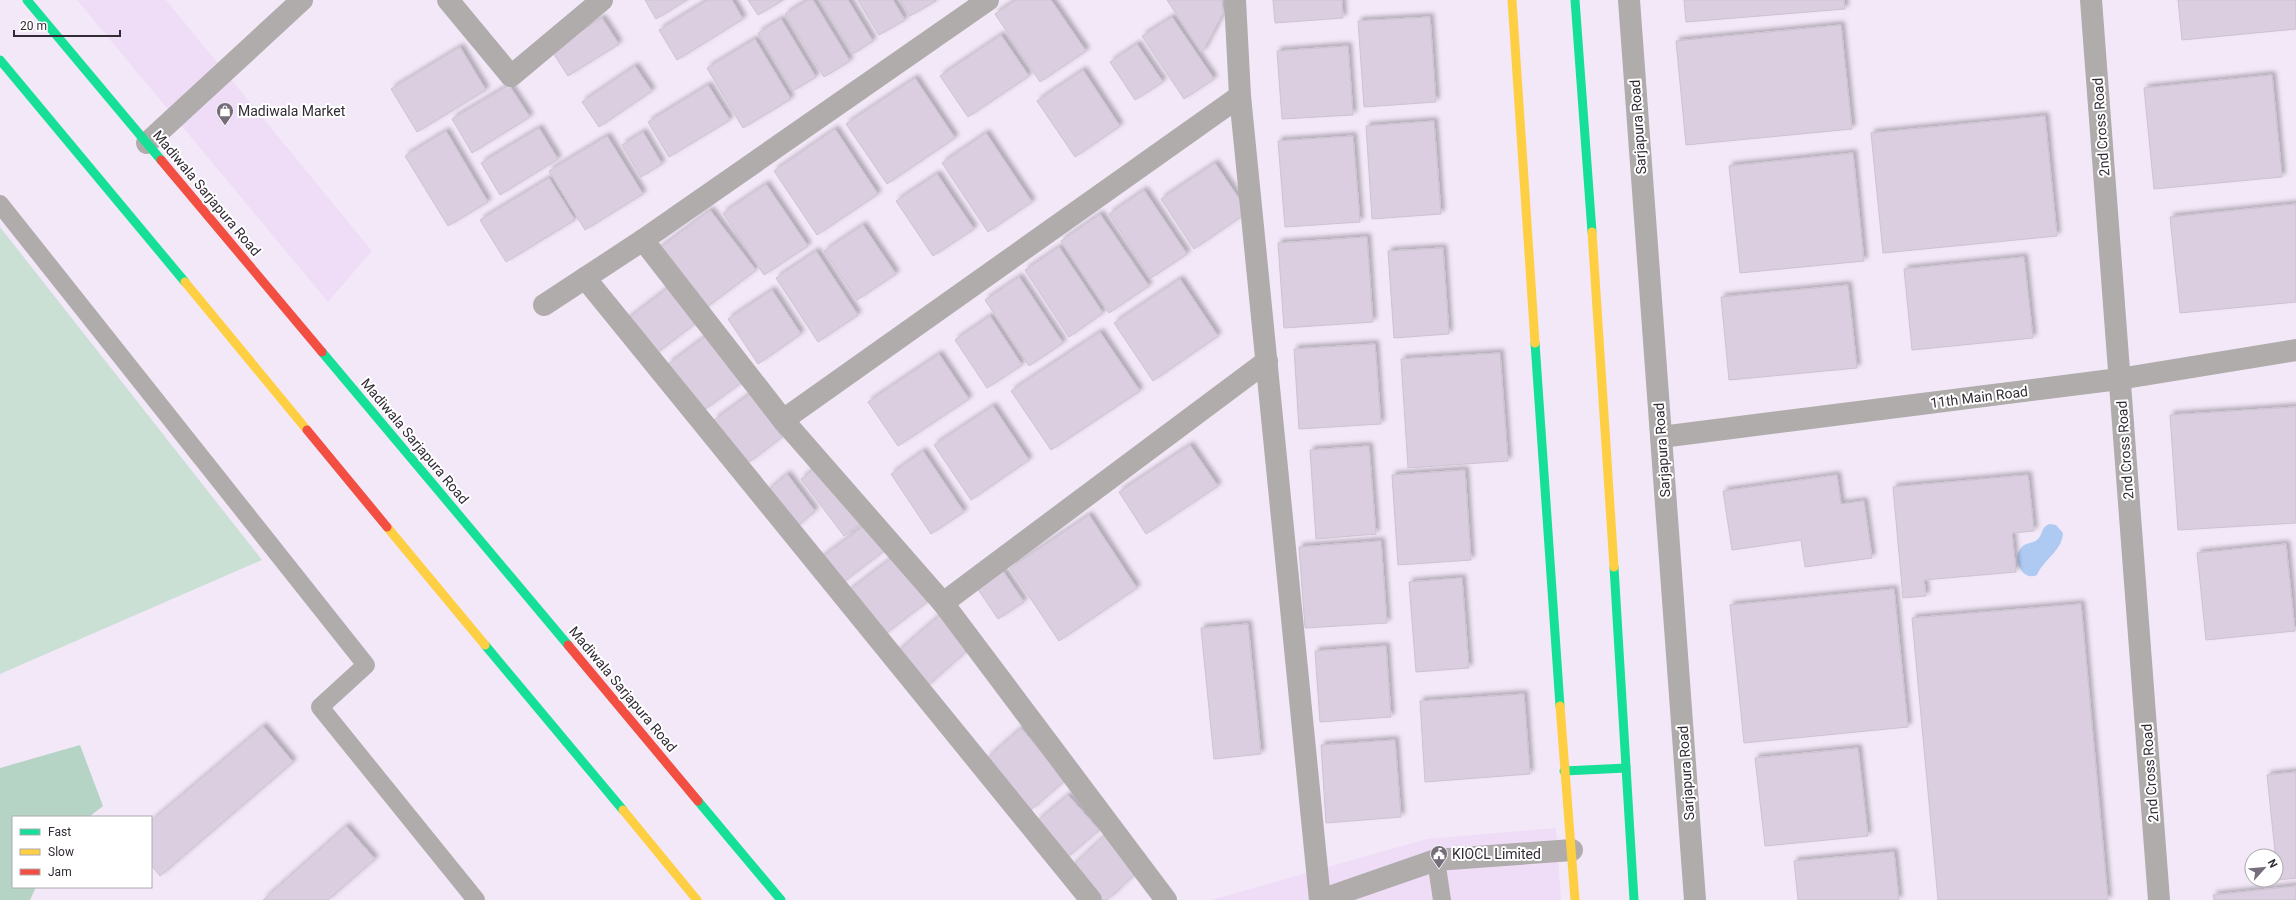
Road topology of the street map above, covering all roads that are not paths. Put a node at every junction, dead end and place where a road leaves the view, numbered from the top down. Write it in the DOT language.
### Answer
graph roads {
  1 [pos="27,0"];
  2 [pos="302,0"];
  3 [pos="448,0"];
  4 [pos="602,0"];
  5 [pos="988,0"];
  6 [pos="1235,0"];
  7 [pos="1512,0"];
  8 [pos="1575,0"];
  9 [pos="1629,0"];
  10 [pos="2091,0"];
  11 [pos="0,60"];
  12 [pos="1240,96"];
  13 [pos="147,143"];
  14 [pos="0,204"];
  15 [pos="643,240"];
  16 [pos="585,278"];
  17 [pos="544,305"];
  18 [pos="2296,350"];
  19 [pos="1267,361"];
  20 [pos="2119,379"];
  21 [pos="783,420"];
  22 [pos="1661,437"];
  23 [pos="942,603"];
  24 [pos="1626,768"];
  25 [pos="1564,771"];
  26 [pos="1572,850"];
  27 [pos="1436,860"];
  28 [pos="476,900"];
  29 [pos="697,900"];
  30 [pos="781,900"];
  31 [pos="1091,900"];
  32 [pos="1166,900"];
  33 [pos="1320,900"];
  34 [pos="1442,900"];
  35 [pos="1575,900"];
  36 [pos="1634,900"];
  37 [pos="1695,900"];
  38 [pos="2159,900"];
  1 -- 13 [label="main road, Madiwala Sarjapura Road"];
  2 -- 13 [label="street"];
  3 -- 4 [label="street"];
  5 -- 15 [label="street"];
  6 -- 12 [label="street"];
  7 -- 25 [label="main road"];
  8 -- 24 [label="main road"];
  9 -- 22 [label="street, Sarjapura Road"];
  10 -- 20 [label="street, 2nd Cross Road"];
  11 -- 29 [label="main road"];
  12 -- 19 [label="street"];
  12 -- 21 [label="street"];
  13 -- 30 [label="main road, Madiwala Sarjapura Road"];
  14 -- 28 [label="lane"];
  15 -- 16 [label="street"];
  15 -- 21 [label="street"];
  16 -- 17 [label="street"];
  16 -- 31 [label="street"];
  18 -- 20 [label="street, 11th Main Road"];
  19 -- 23 [label="street"];
  19 -- 33 [label="street"];
  20 -- 22 [label="street, 11th Main Road"];
  20 -- 38 [label="street, 2nd Cross Road"];
  21 -- 23 [label="street"];
  22 -- 37 [label="street, Sarjapura Road"];
  23 -- 32 [label="street"];
  24 -- 25 [label="main road"];
  24 -- 36 [label="main road"];
  25 -- 26 [label="main road"];
  26 -- 27 [label="street"];
  26 -- 35 [label="main road"];
  27 -- 33 [label="street"];
  27 -- 34 [label="lane"];
}
